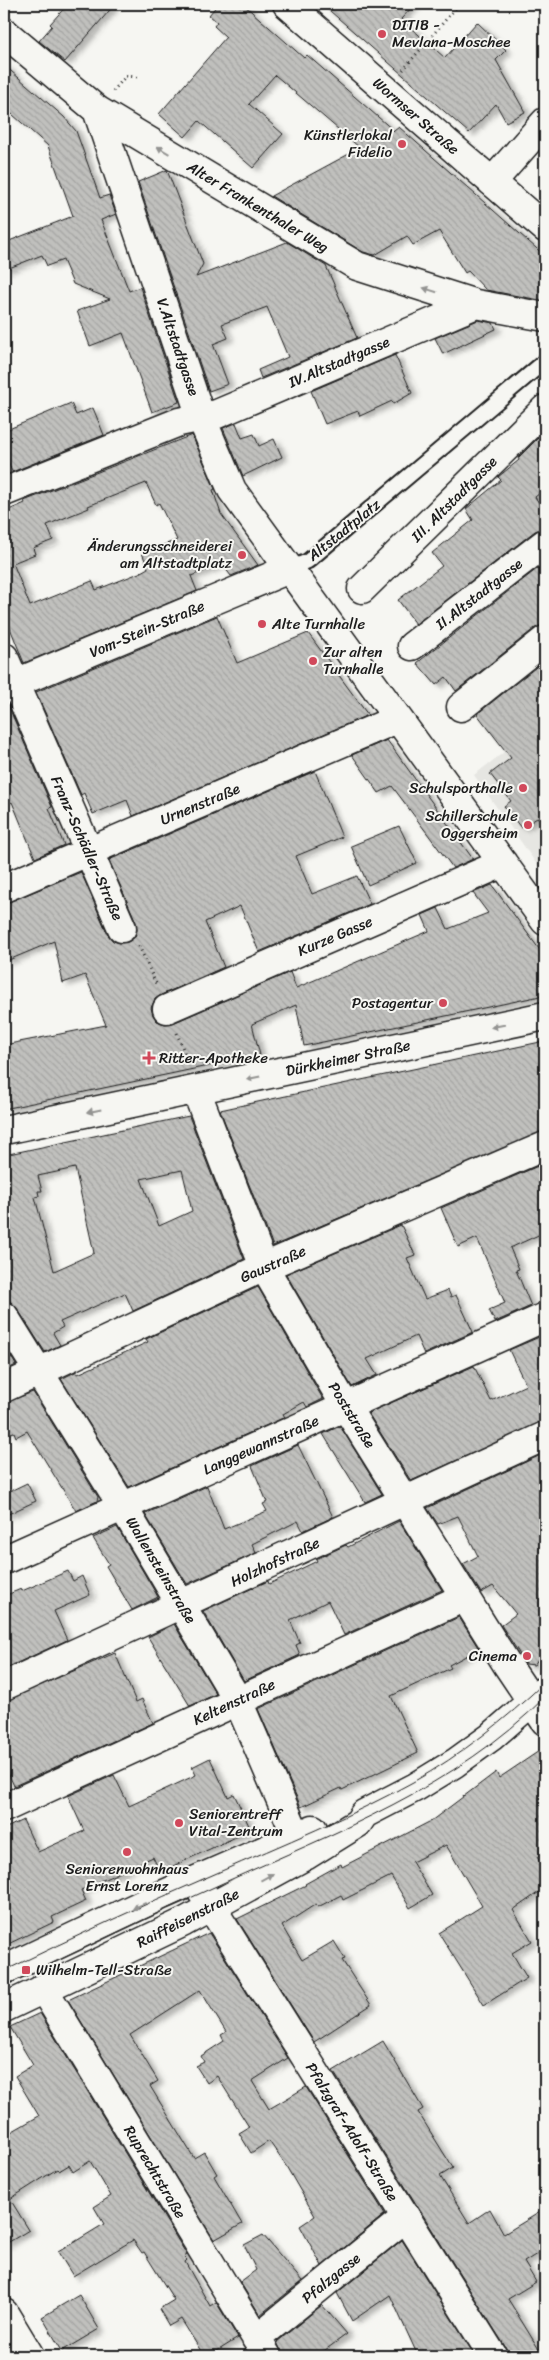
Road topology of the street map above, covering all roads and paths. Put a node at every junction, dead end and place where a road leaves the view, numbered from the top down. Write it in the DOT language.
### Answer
graph roads {
  1 [pos="287,4"];
  2 [pos="459,4"];
  3 [pos="4,32"];
  4 [pos="386,90"];
  5 [pos="97,110"];
  6 [pos="545,122"];
  7 [pos="492,182"];
  8 [pos="545,228"];
  9 [pos="476,304"];
  10 [pos="545,317"];
  11 [pos="545,361"];
  12 [pos="545,409"];
  13 [pos="202,417"];
  14 [pos="4,492"];
  15 [pos="545,543"];
  16 [pos="290,569"];
  17 [pos="362,589"];
  18 [pos="545,640"];
  19 [pos="412,646"];
  20 [pos="4,657"];
  21 [pos="9,686"];
  22 [pos="460,708"];
  23 [pos="397,719"];
  24 [pos="88,852"];
  25 [pos="503,864"];
  26 [pos="4,888"];
  27 [pos="545,921"];
  28 [pos="122,928"];
  29 [pos="167,1009"];
  30 [pos="545,1016"];
  31 [pos="196,1090"];
  32 [pos="4,1130"];
  33 [pos="545,1146"];
  34 [pos="264,1267"];
  35 [pos="4,1316"];
  36 [pos="545,1317"];
  37 [pos="39,1373"];
  38 [pos="4,1388"];
  39 [pos="346,1407"];
  40 [pos="545,1436"];
  41 [pos="406,1500"];
  42 [pos="123,1507"];
  43 [pos="4,1560"];
  44 [pos="465,1597"];
  45 [pos="182,1605"];
  46 [pos="4,1686"];
  47 [pos="238,1701"];
  48 [pos="541,1704"];
  49 [pos="4,1808"];
  50 [pos="300,1846"];
  51 [pos="195,1881"];
  52 [pos="211,1908"];
  53 [pos="4,1970"];
  54 [pos="44,1988"];
  55 [pos="4,2008"];
  56 [pos="406,2217"];
  57 [pos="4,2312"];
  58 [pos="262,2348"];
  59 [pos="30,2356"];
  60 [pos="493,2356"];
  1 -- 4 [label="street, Wormser Straße"];
  2 -- 4 [label="path"];
  3 -- 5 [label="street, Alter Frankenthaler Weg"];
  4 -- 7 [label="street, Wormser Straße"];
  9 -- 5 [label="street, Alter Frankenthaler Weg, one-way"];
  5 -- 13 [label="street, V.Altstadtgasse"];
  6 -- 7 [label="street"];
  7 -- 8 [label="street, Wormser Straße"];
  9 -- 10 [label="street, Alter Frankenthaler Weg"];
  9 -- 13 [label="street, IV.Altstadtgasse"];
  11 -- 16 [label="lane, Altstadtplatz"];
  12 -- 17 [label="street, III. Altstadtgasse"];
  13 -- 14 [label="street, IV.Altstadtgasse"];
  13 -- 16 [label="street, V.Altstadtgasse"];
  15 -- 19 [label="street, II.Altstadtgasse"];
  16 -- 21 [label="street, Vom-Stein-Straße"];
  16 -- 23 [label="street"];
  18 -- 22 [label="street"];
  20 -- 21 [label="street, Franz-Schädler-Straße"];
  21 -- 24 [label="street, Franz-Schädler-Straße"];
  23 -- 24 [label="street, Urnenstraße"];
  23 -- 25 [label="street"];
  24 -- 26 [label="street, Urnenstraße"];
  24 -- 28 [label="street, Franz-Schädler-Straße"];
  25 -- 27 [label="street"];
  25 -- 29 [label="street, Kurze Gasse"];
  28 -- 29 [label="path, Franz-Schädler-Straße"];
  29 -- 31 [label="path, Franz-Schädler-Straße"];
  30 -- 31 [label="street, Dürkheimer Straße, one-way"];
  31 -- 32 [label="street, Dürkheimer Straße, one-way"];
  31 -- 34 [label="street, Poststraße"];
  33 -- 34 [label="street, Gaustraße"];
  34 -- 37 [label="street, Gaustraße"];
  34 -- 39 [label="street, Poststraße"];
  35 -- 37 [label="street, Wallensteinstraße"];
  36 -- 39 [label="street, Langgewannstraße"];
  37 -- 38 [label="street, Gaustraße"];
  37 -- 42 [label="street, Wallensteinstraße"];
  39 -- 41 [label="street, Poststraße"];
  39 -- 42 [label="street, Langgewannstraße"];
  40 -- 41 [label="street, Holzhofstraße"];
  41 -- 44 [label="street, Poststraße"];
  41 -- 45 [label="street, Holzhofstraße"];
  42 -- 43 [label="street, Langgewannstraße"];
  42 -- 45 [label="street, Wallensteinstraße"];
  44 -- 47 [label="street, Keltenstraße"];
  44 -- 48 [label="street, Poststraße"];
  45 -- 46 [label="street, Holzhofstraße"];
  45 -- 47 [label="street, Wallensteinstraße"];
  47 -- 49 [label="street, Keltenstraße"];
  47 -- 50 [label="street, Wallensteinstraße"];
  48 -- 50 [label="street, Raiffeisenstraße"];
  50 -- 51 [label="street, Raiffeisenstraße"];
  52 -- 50 [label="street, Raiffeisenstraße, one-way"];
  51 -- 52 [label="street, Pfalzgraf-Adolf-Straße"];
  51 -- 53 [label="street, Raiffeisenstraße, one-way"];
  52 -- 54 [label="street, Raiffeisenstraße"];
  52 -- 56 [label="street, Pfalzgraf-Adolf-Straße"];
  54 -- 55 [label="street, Raiffeisenstraße"];
  54 -- 58 [label="street, Ruprechtstraße"];
  56 -- 58 [label="street, Pfalzgasse"];
  56 -- 60 [label="street, Pfalzgraf-Adolf-Straße"];
  57 -- 59 [label="street"];
}
